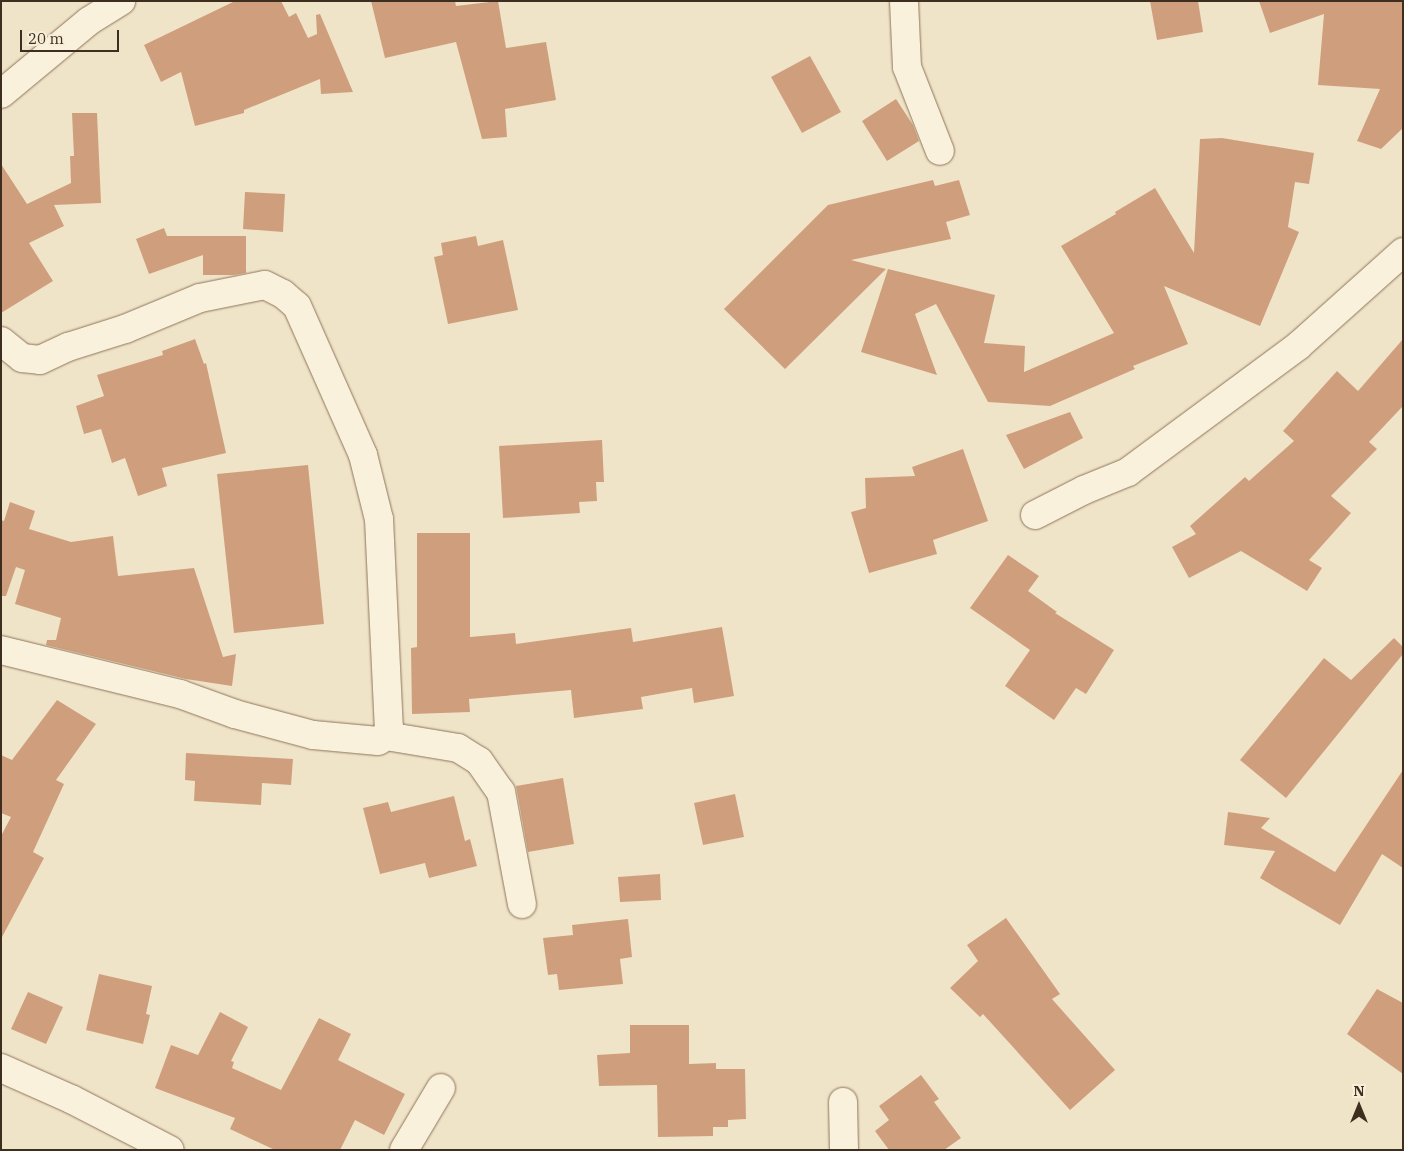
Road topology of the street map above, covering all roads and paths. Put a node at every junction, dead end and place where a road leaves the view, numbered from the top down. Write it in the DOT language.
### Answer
graph roads {
  1 [pos="120,1"];
  2 [pos="904,1"];
  3 [pos="1,94"];
  4 [pos="940,152"];
  5 [pos="1403,252"];
  6 [pos="1,341"];
  7 [pos="1035,516"];
  8 [pos="1,650"];
  9 [pos="386,736"];
  10 [pos="522,904"];
  11 [pos="1,1068"];
  12 [pos="441,1088"];
  13 [pos="843,1102"];
  14 [pos="170,1150"];
  15 [pos="404,1150"];
  16 [pos="844,1150"];
  1 -- 3 [label="street"];
  2 -- 4 [label="street"];
  5 -- 7 [label="street"];
  6 -- 9 [label="street"];
  8 -- 9 [label="street"];
  9 -- 10 [label="street"];
  11 -- 14 [label="street"];
  12 -- 15 [label="street"];
  13 -- 16 [label="street"];
}
